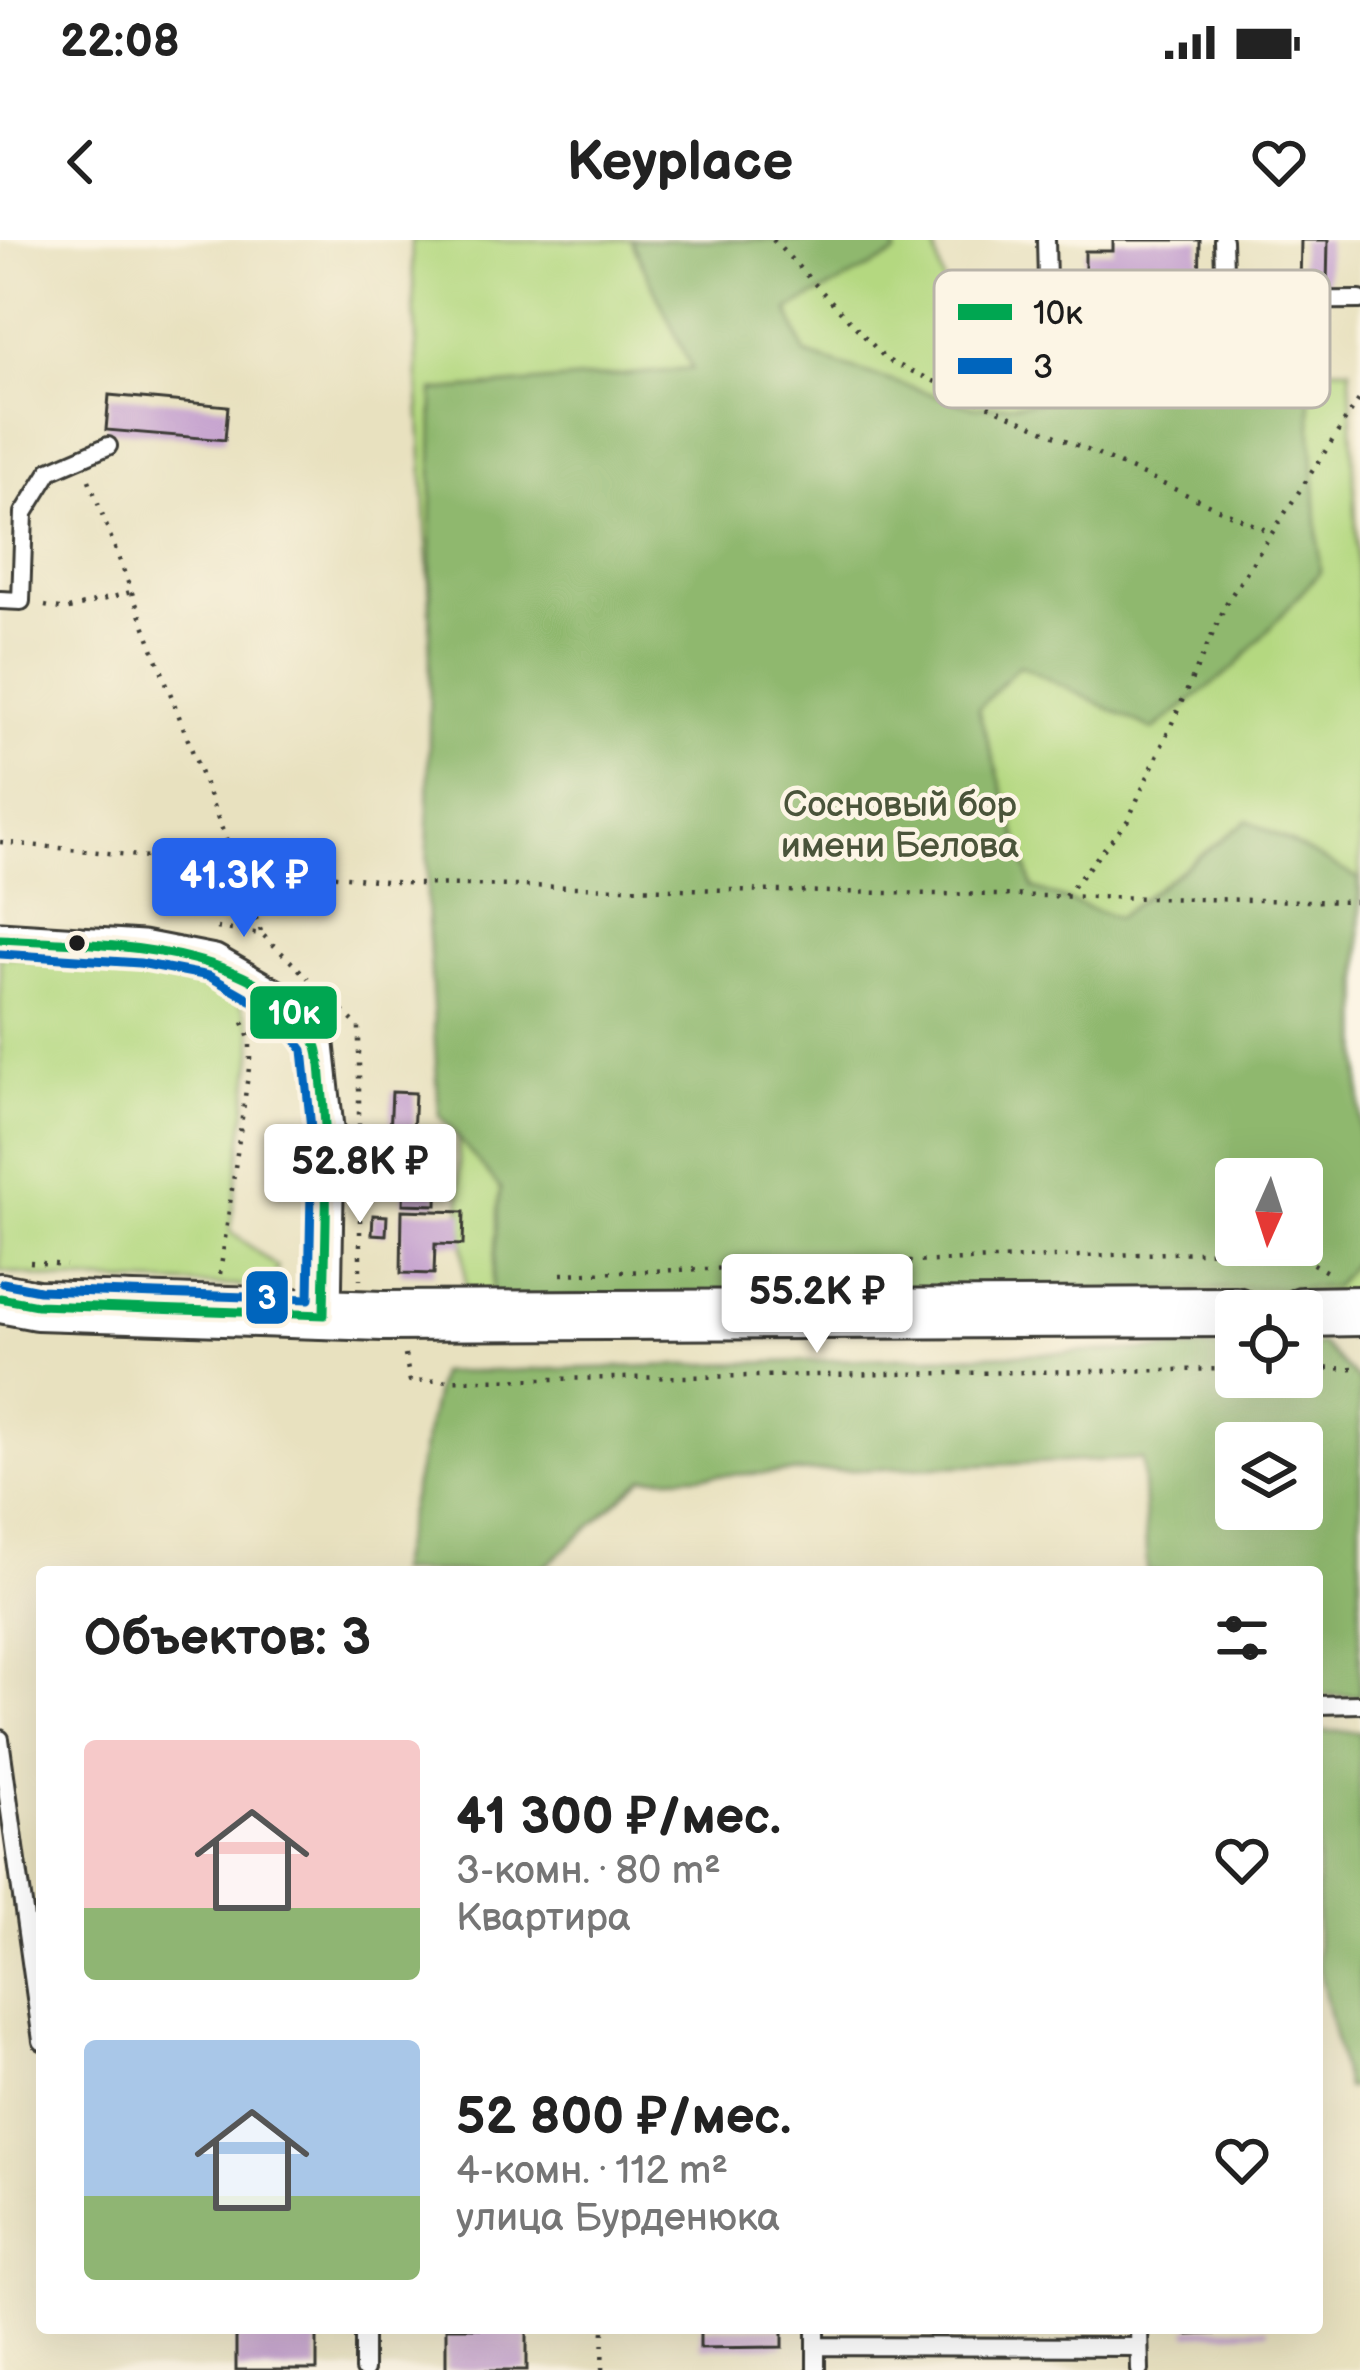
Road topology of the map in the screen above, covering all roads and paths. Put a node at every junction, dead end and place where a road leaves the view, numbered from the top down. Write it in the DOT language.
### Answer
graph roads {
  1 [pos="773,240"];
  2 [pos="1046,240"];
  3 [pos="1223,240"];
  4 [pos="1047,270"];
  5 [pos="1224,270"];
  6 [pos="1330,300"];
  7 [pos="1360,300"];
  8 [pos="934,381"];
  9 [pos="1360,398"];
  10 [pos="994,408"];
  11 [pos="109,446"];
  12 [pos="81,458"];
  13 [pos="1270,532"];
  14 [pos="131,592"];
  15 [pos="0,600"];
  16 [pos="22,601"];
  17 [pos="0,842"];
  18 [pos="235,864"];
  19 [pos="1065,896"];
  20 [pos="1360,902"];
  21 [pos="262,934"];
  22 [pos="0,939"];
  23 [pos="232,1004"];
  24 [pos="220,1274"];
  25 [pos="562,1274"];
  26 [pos="1351,1296"];
  27 [pos="0,1298"];
  28 [pos="1215,1312"];
  29 [pos="324,1315"];
  30 [pos="398,1316"];
  31 [pos="1360,1368"];
  32 [pos="1323,1369"];
  33 [pos="1215,1370"];
  34 [pos="1360,1704"];
  35 [pos="1323,1705"];
  36 [pos="0,1738"];
  37 [pos="36,1999"];
  38 [pos="364,2334"];
  39 [pos="604,2334"];
  40 [pos="816,2337"];
  41 [pos="1139,2337"];
  42 [pos="364,2370"];
  43 [pos="604,2370"];
  44 [pos="816,2370"];
  45 [pos="1140,2370"];
  1 -- 8 [label="path"];
  2 -- 4 [label="lane"];
  3 -- 5 [label="lane"];
  6 -- 7 [label="lane"];
  9 -- 13 [label="path"];
  10 -- 13 [label="path"];
  11 -- 12 [label="lane"];
  12 -- 14 [label="path"];
  12 -- 16 [label="lane"];
  13 -- 19 [label="path"];
  14 -- 16 [label="path"];
  14 -- 18 [label="path"];
  15 -- 16 [label="lane"];
  17 -- 18 [label="path"];
  18 -- 19 [label="path"];
  18 -- 21 [label="path"];
  19 -- 20 [label="path"];
  22 -- 29 [label="street"];
  23 -- 24 [label="path"];
  25 -- 26 [label="path"];
  27 -- 29 [label="street"];
  28 -- 30 [label="street"];
  29 -- 30 [label="street"];
  30 -- 33 [label="path"];
  31 -- 32 [label="path"];
  34 -- 35 [label="lane"];
  36 -- 37 [label="lane"];
  38 -- 42 [label="lane"];
  39 -- 43 [label="path"];
  40 -- 41 [label="lane"];
  40 -- 44 [label="lane"];
  41 -- 45 [label="lane"];
}
